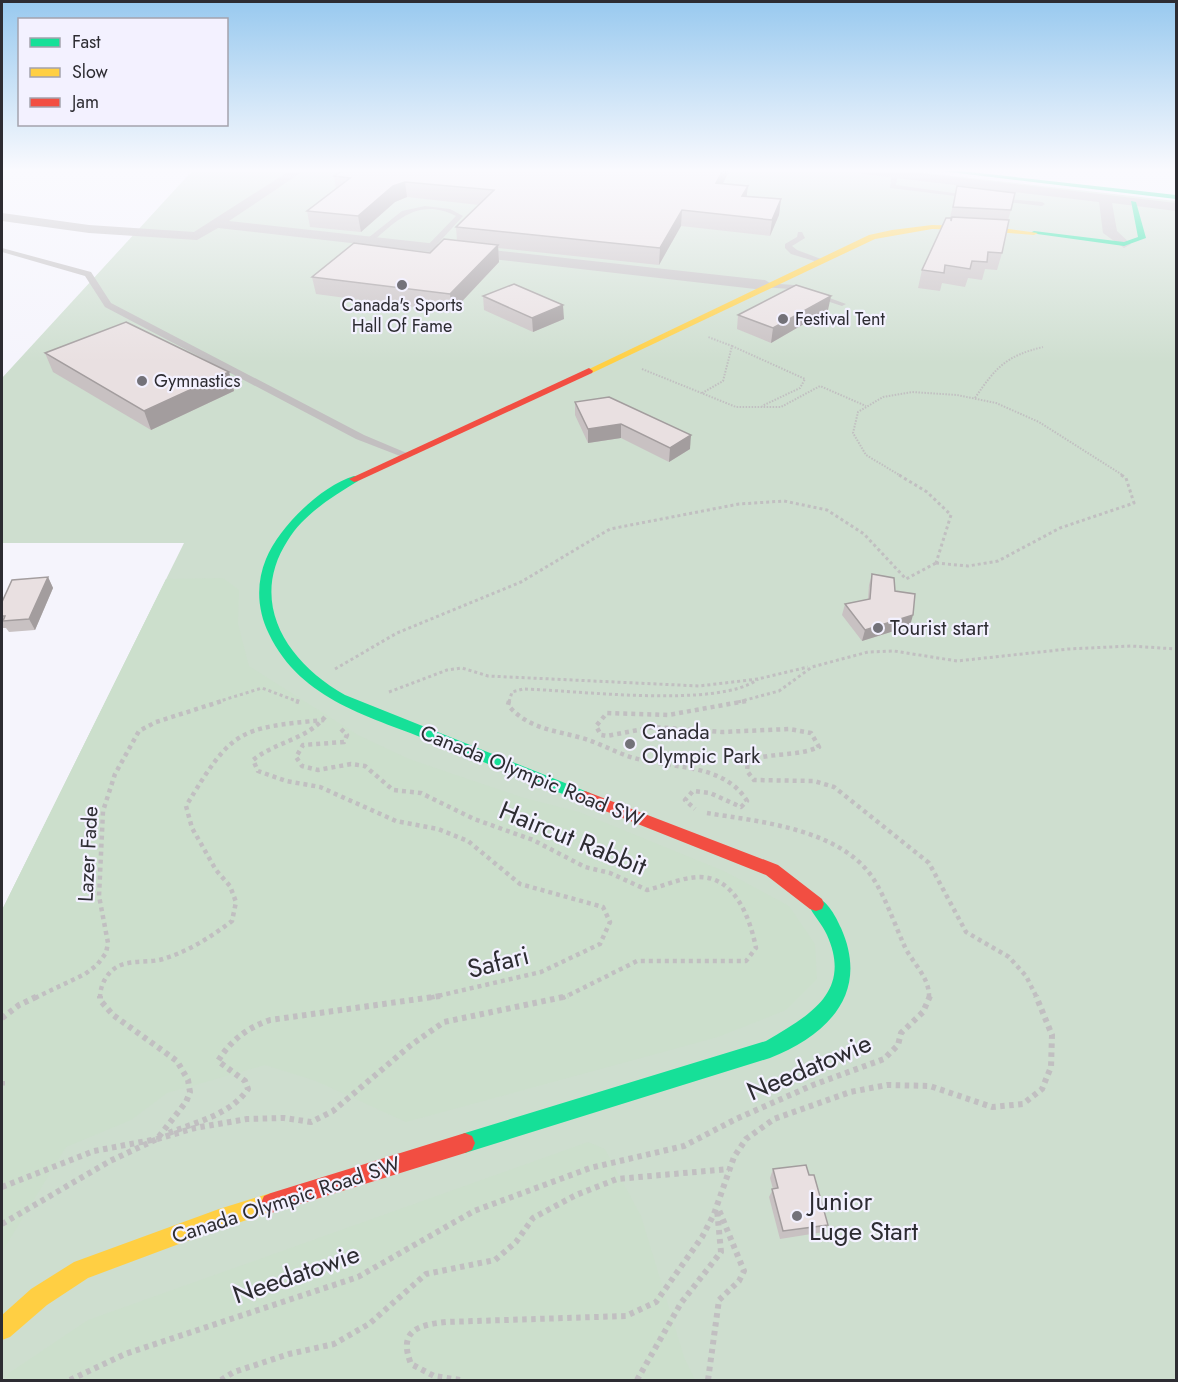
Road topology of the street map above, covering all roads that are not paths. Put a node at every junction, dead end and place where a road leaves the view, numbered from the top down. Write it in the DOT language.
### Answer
graph roads {
  1 [pos="155,234"];
  2 [pos="199,234"];
  3 [pos="304,234"];
  4 [pos="377,234"];
  5 [pos="442,234"];
  6 [pos="800,234"];
  7 [pos="879,234"];
  8 [pos="1025,234"];
  9 [pos="1112,234"];
  10 [pos="1141,234"];
  11 [pos="367,242"];
  12 [pos="1124,244"];
  13 [pos="429,248"];
  14 [pos="2,250"];
  15 [pos="818,261"];
  16 [pos="687,276"];
  17 [pos="765,285"];
  18 [pos="729,304"];
  19 [pos="842,304"];
  20 [pos="404,454"];
  21 [pos="2,1329"];
  1 -- 2 [label="street"];
  3 -- 11 [label="street"];
  4 -- 11 [label="lane"];
  5 -- 13 [label="lane"];
  6 -- 15 [label="lane"];
  7 -- 15 [label="main road, Canada Olympic Road SW"];
  8 -- 12 [label="main road, Canada Olympic Road SW"];
  9 -- 12 [label="street"];
  10 -- 12 [label="main road"];
  11 -- 13 [label="street"];
  13 -- 16 [label="street"];
  14 -- 20 [label="lane"];
  15 -- 17 [label="main road, Canada Olympic Road SW"];
  16 -- 17 [label="street"];
  16 -- 18 [label="street"];
  17 -- 18 [label="main road, Canada Olympic Road SW"];
  17 -- 19 [label="lane"];
  18 -- 20 [label="main road, Canada Olympic Road SW"];
  20 -- 21 [label="main road, Canada Olympic Road SW"];
}
